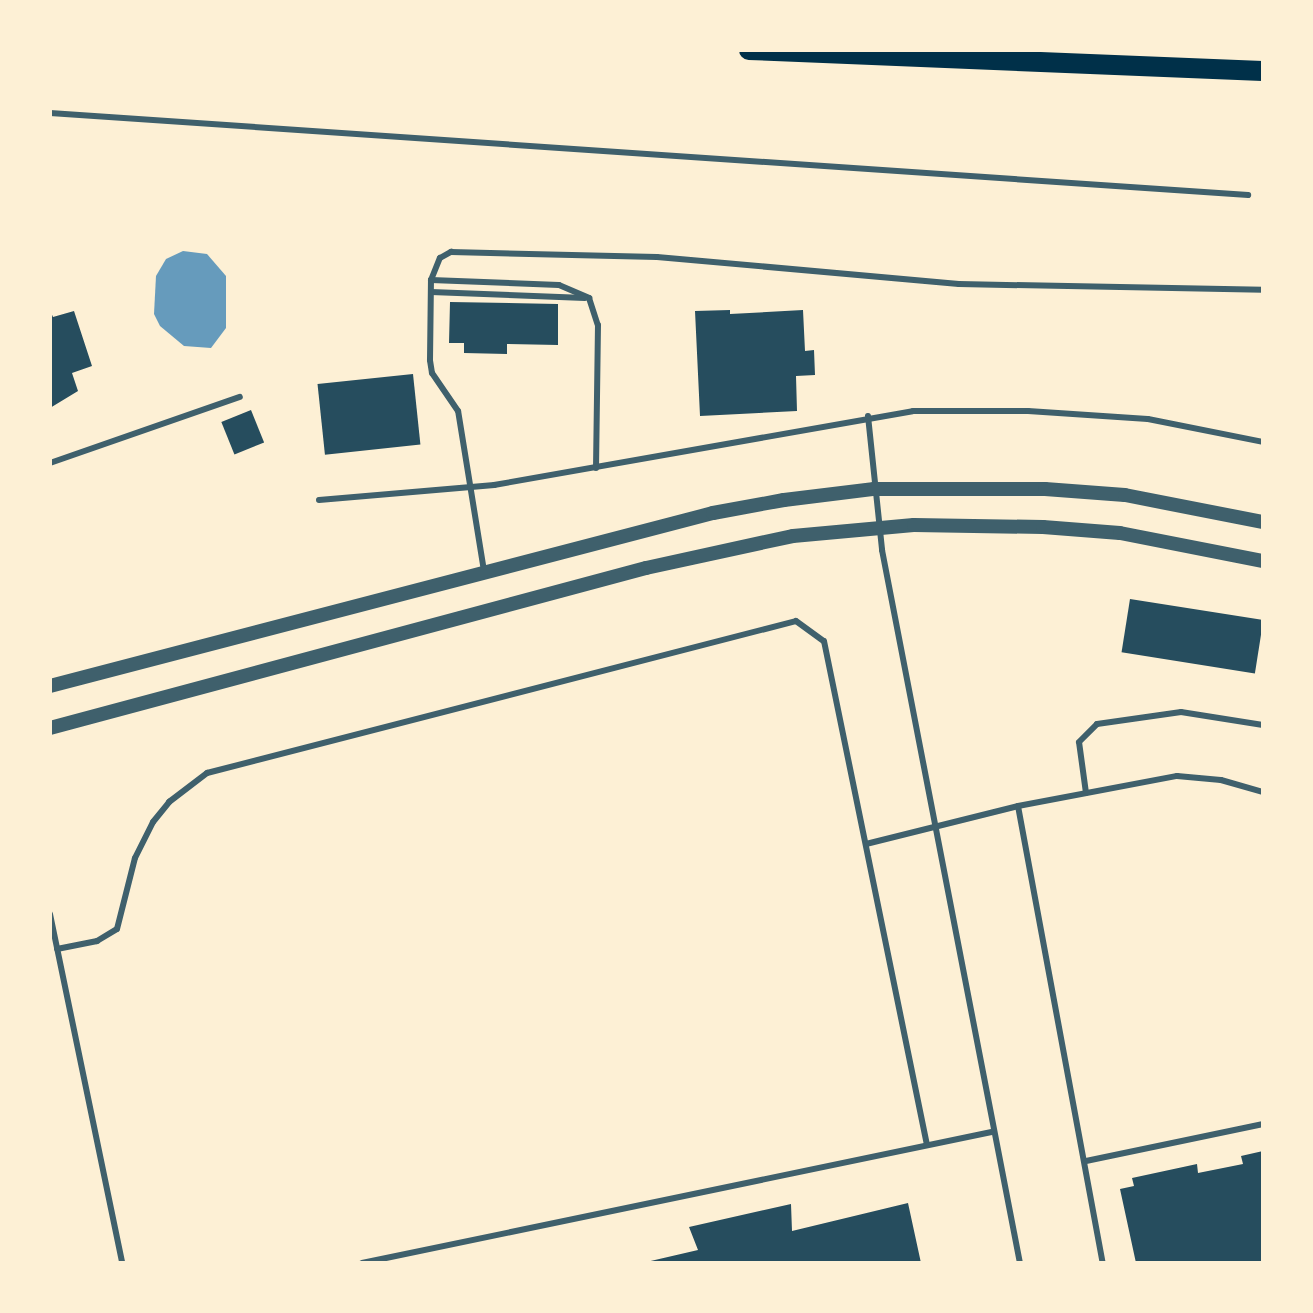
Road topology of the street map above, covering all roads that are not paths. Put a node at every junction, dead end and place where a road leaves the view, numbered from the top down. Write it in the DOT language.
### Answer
graph roads {
  1 [pos="749,50"];
  2 [pos="1263,71"];
  3 [pos="50,113"];
  4 [pos="1248,195"];
  5 [pos="431,280"];
  6 [pos="1263,290"];
  7 [pos="431,292"];
  8 [pos="592,302"];
  9 [pos="240,397"];
  10 [pos="868,416"];
  11 [pos="1263,442"];
  12 [pos="50,463"];
  13 [pos="596,468"];
  14 [pos="468,489"];
  15 [pos="874,489"];
  16 [pos="319,500"];
  17 [pos="1263,522"];
  18 [pos="878,528"];
  19 [pos="1263,561"];
  20 [pos="485,574"];
  21 [pos="50,686"];
  22 [pos="1263,725"];
  23 [pos="50,728"];
  24 [pos="1263,792"];
  25 [pos="1086,793"];
  26 [pos="1018,806"];
  27 [pos="934,826"];
  28 [pos="866,844"];
  29 [pos="50,914"];
  30 [pos="57,949"];
  31 [pos="61,968"];
  32 [pos="50,970"];
  33 [pos="1263,1124"];
  34 [pos="992,1132"];
  35 [pos="927,1145"];
  36 [pos="1086,1161"];
  37 [pos="122,1263"];
  38 [pos="362,1263"];
  39 [pos="1020,1263"];
  40 [pos="1103,1263"];
  1 -- 2 [label="highway"];
  3 -- 4 [label="lane"];
  5 -- 6 [label="lane"];
  5 -- 7 [label="lane"];
  5 -- 8 [label="lane"];
  7 -- 8 [label="lane"];
  7 -- 14 [label="lane"];
  8 -- 13 [label="lane"];
  9 -- 12 [label="lane"];
  10 -- 11 [label="lane"];
  10 -- 13 [label="lane"];
  10 -- 15 [label="lane"];
  13 -- 14 [label="lane"];
  14 -- 16 [label="lane"];
  14 -- 20 [label="lane"];
  15 -- 17 [label="street"];
  15 -- 18 [label="lane"];
  15 -- 20 [label="street"];
  18 -- 19 [label="street"];
  18 -- 23 [label="street"];
  18 -- 27 [label="lane"];
  20 -- 21 [label="street"];
  22 -- 25 [label="lane"];
  24 -- 25 [label="lane"];
  25 -- 26 [label="lane"];
  26 -- 27 [label="lane"];
  26 -- 36 [label="lane"];
  27 -- 28 [label="lane"];
  27 -- 34 [label="lane"];
  28 -- 30 [label="lane"];
  28 -- 35 [label="lane"];
  29 -- 30 [label="lane"];
  30 -- 31 [label="lane"];
  31 -- 32 [label="lane"];
  31 -- 37 [label="lane"];
  33 -- 36 [label="lane"];
  34 -- 35 [label="lane"];
  34 -- 39 [label="lane"];
  35 -- 38 [label="lane"];
  36 -- 40 [label="lane"];
}
